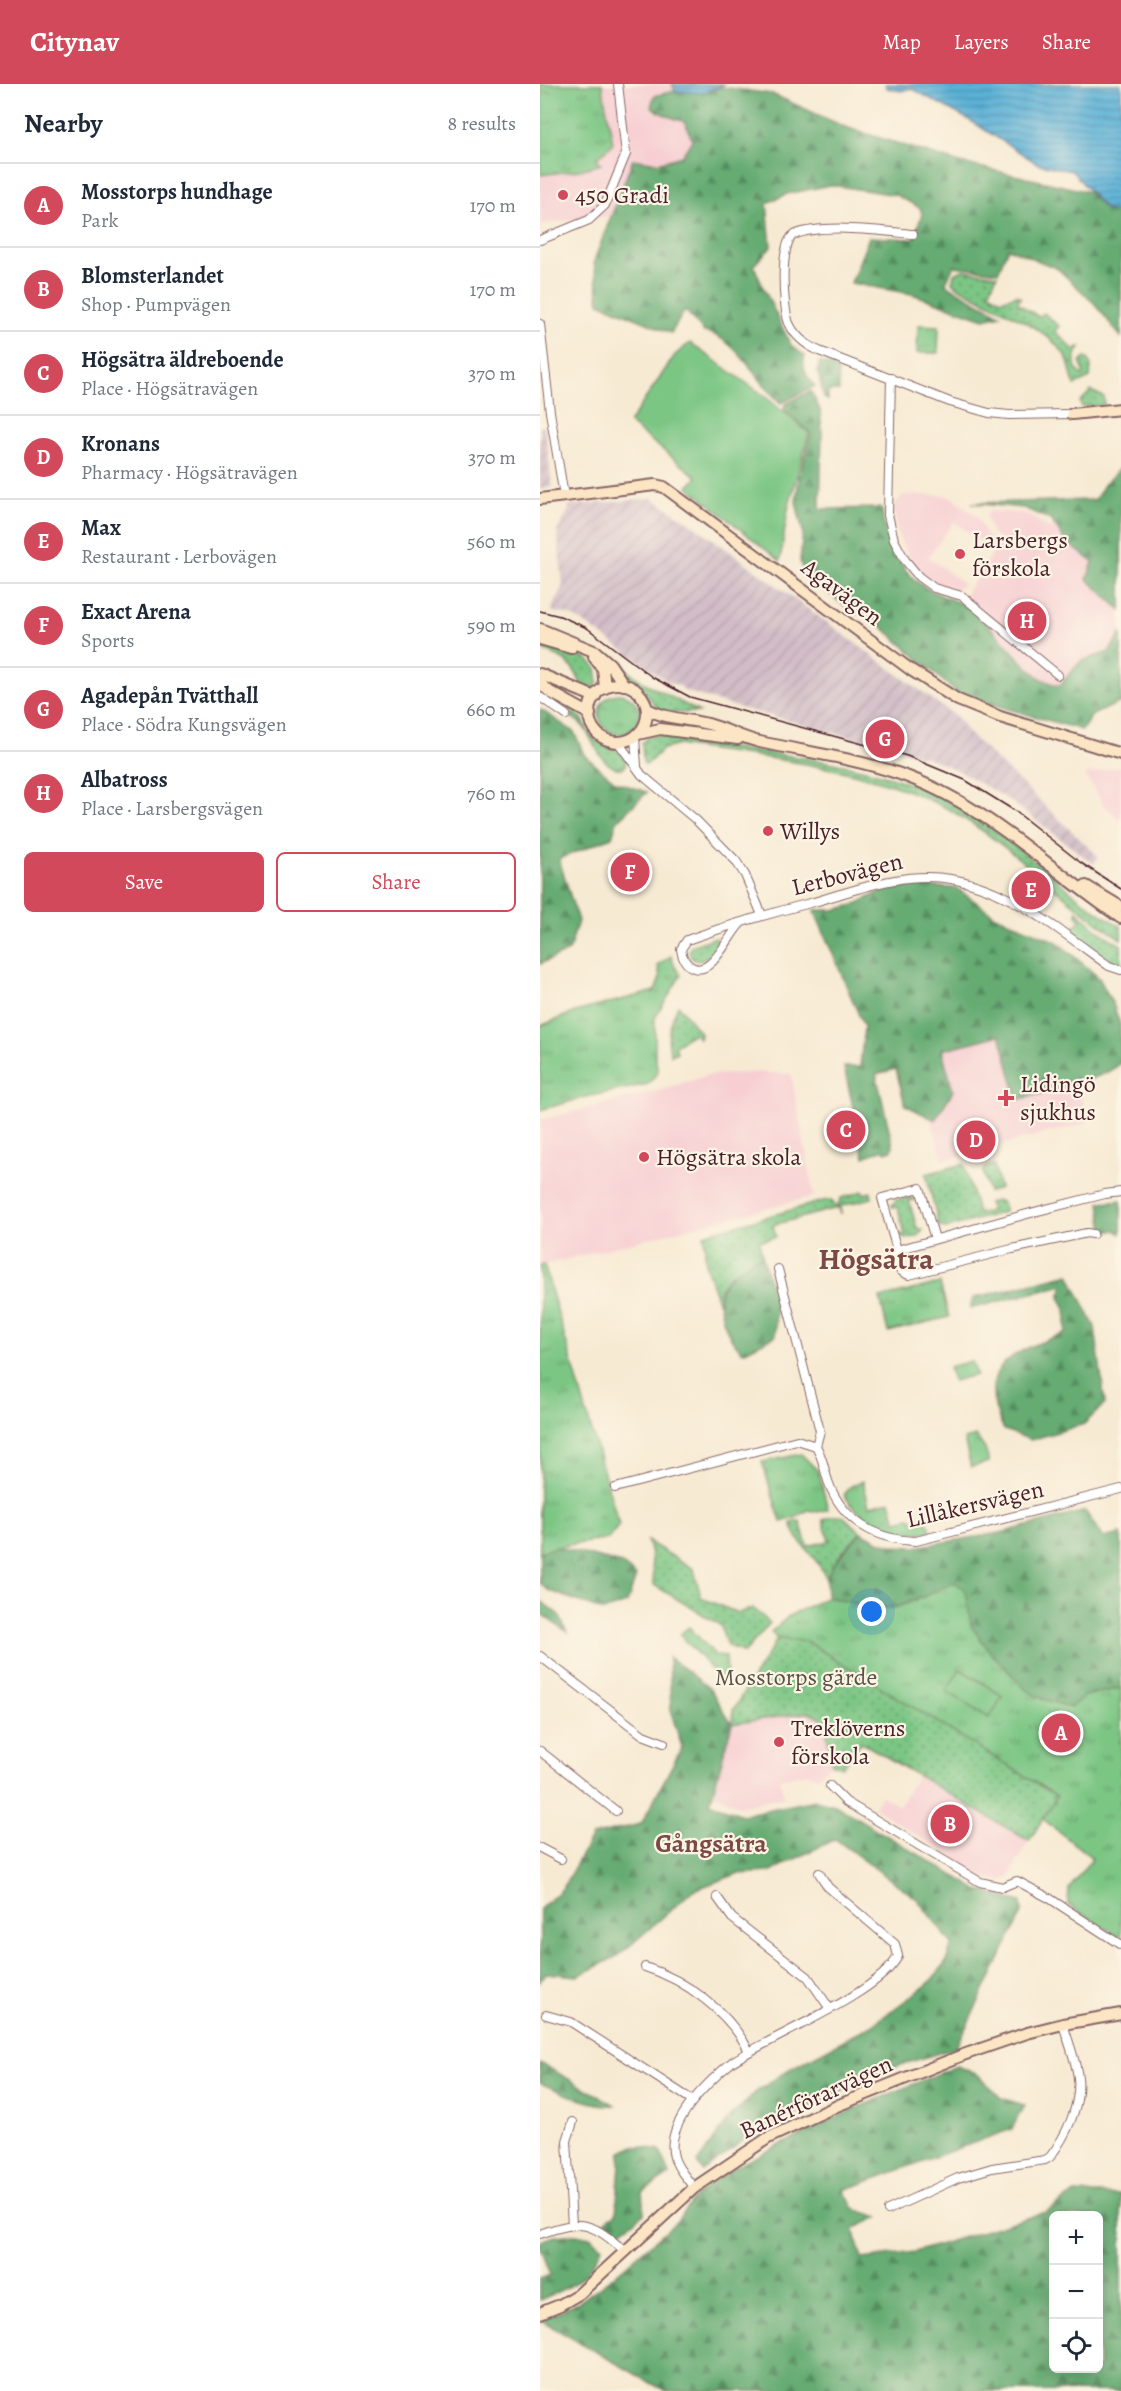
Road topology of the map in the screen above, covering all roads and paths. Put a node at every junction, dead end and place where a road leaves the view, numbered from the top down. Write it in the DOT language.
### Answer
graph roads {
  1 [pos="618,84"];
  2 [pos="913,234"];
  3 [pos="540,240"];
  4 [pos="540,324"];
  5 [pos="891,378"];
  6 [pos="1121,409"];
  7 [pos="1072,414"];
  8 [pos="564,496"];
  9 [pos="540,499"];
  10 [pos="540,629"];
  11 [pos="540,639"];
  12 [pos="540,674"];
  13 [pos="1058,675"];
  14 [pos="540,683"];
  15 [pos="624,685"];
  16 [pos="605,688"];
  17 [pos="595,697"];
  18 [pos="540,698"];
  19 [pos="647,709"];
  20 [pos="590,714"];
  21 [pos="566,715"];
  22 [pos="636,736"];
  23 [pos="757,741"];
  24 [pos="618,742"];
  25 [pos="1121,754"];
  26 [pos="637,766"];
  27 [pos="1052,865"];
  28 [pos="1121,907"];
  29 [pos="762,915"];
  30 [pos="1121,918"];
  31 [pos="741,923"];
  32 [pos="1121,970"];
  33 [pos="1121,1192"];
  34 [pos="1093,1234"];
  35 [pos="935,1239"];
  36 [pos="897,1250"];
  37 [pos="778,1269"];
  38 [pos="816,1446"];
  39 [pos="615,1488"];
  40 [pos="1121,1489"];
  41 [pos="540,1656"];
  42 [pos="664,1743"];
  43 [pos="540,1751"];
  44 [pos="830,1786"];
  45 [pos="616,1811"];
  46 [pos="540,1848"];
  47 [pos="561,1860"];
  48 [pos="819,1873"];
  49 [pos="717,1897"];
  50 [pos="1121,1945"];
  51 [pos="645,1967"];
  52 [pos="830,2008"];
  53 [pos="1121,2014"];
  54 [pos="546,2015"];
  55 [pos="1063,2024"];
  56 [pos="749,2051"];
  57 [pos="692,2100"];
  58 [pos="573,2122"];
  59 [pos="694,2188"];
  60 [pos="888,2210"];
  61 [pos="572,2225"];
  62 [pos="540,2234"];
  63 [pos="626,2253"];
  64 [pos="540,2313"];
  1 -- 3 [label="street"];
  2 -- 5 [label="street"];
  4 -- 8 [label="street"];
  5 -- 7 [label="street"];
  5 -- 13 [label="street"];
  6 -- 7 [label="street"];
  8 -- 9 [label="street, Agavägen"];
  8 -- 25 [label="street, Agavägen"];
  10 -- 15 [label="street"];
  11 -- 16 [label="street"];
  12 -- 17 [label="street"];
  14 -- 20 [label="street"];
  15 -- 16 [label="street"];
  15 -- 19 [label="street"];
  16 -- 17 [label="street"];
  17 -- 20 [label="street"];
  18 -- 21 [label="street"];
  19 -- 22 [label="street"];
  19 -- 23 [label="street"];
  20 -- 24 [label="street"];
  22 -- 23 [label="street"];
  22 -- 24 [label="street"];
  22 -- 26 [label="street"];
  23 -- 27 [label="street"];
  24 -- 26 [label="street"];
  26 -- 29 [label="street"];
  27 -- 28 [label="street"];
  27 -- 30 [label="street"];
  29 -- 31 [label="street, Lerbovägen"];
  29 -- 32 [label="street, Lerbovägen"];
  31 -- 31 [label="street, Lerbovägen"];
  33 -- 35 [label="street"];
  34 -- 36 [label="street"];
  35 -- 36 [label="street"];
  35 -- 36 [label="street"];
  37 -- 38 [label="street, Lillåkersvägen"];
  38 -- 39 [label="street"];
  38 -- 40 [label="street, Lillåkersvägen"];
  41 -- 42 [label="street"];
  43 -- 45 [label="street"];
  44 -- 50 [label="street"];
  46 -- 47 [label="street"];
  48 -- 52 [label="street"];
  49 -- 52 [label="street"];
  51 -- 56 [label="street"];
  52 -- 56 [label="street"];
  53 -- 55 [label="street, Banérförarvägen"];
  54 -- 57 [label="street"];
  55 -- 59 [label="street, Banérförarvägen"];
  55 -- 60 [label="street"];
  56 -- 57 [label="street"];
  57 -- 59 [label="street"];
  58 -- 61 [label="street"];
  59 -- 63 [label="street, Banérförarvägen"];
  61 -- 62 [label="street"];
  61 -- 63 [label="street"];
  63 -- 64 [label="street, Banérförarvägen"];
}
